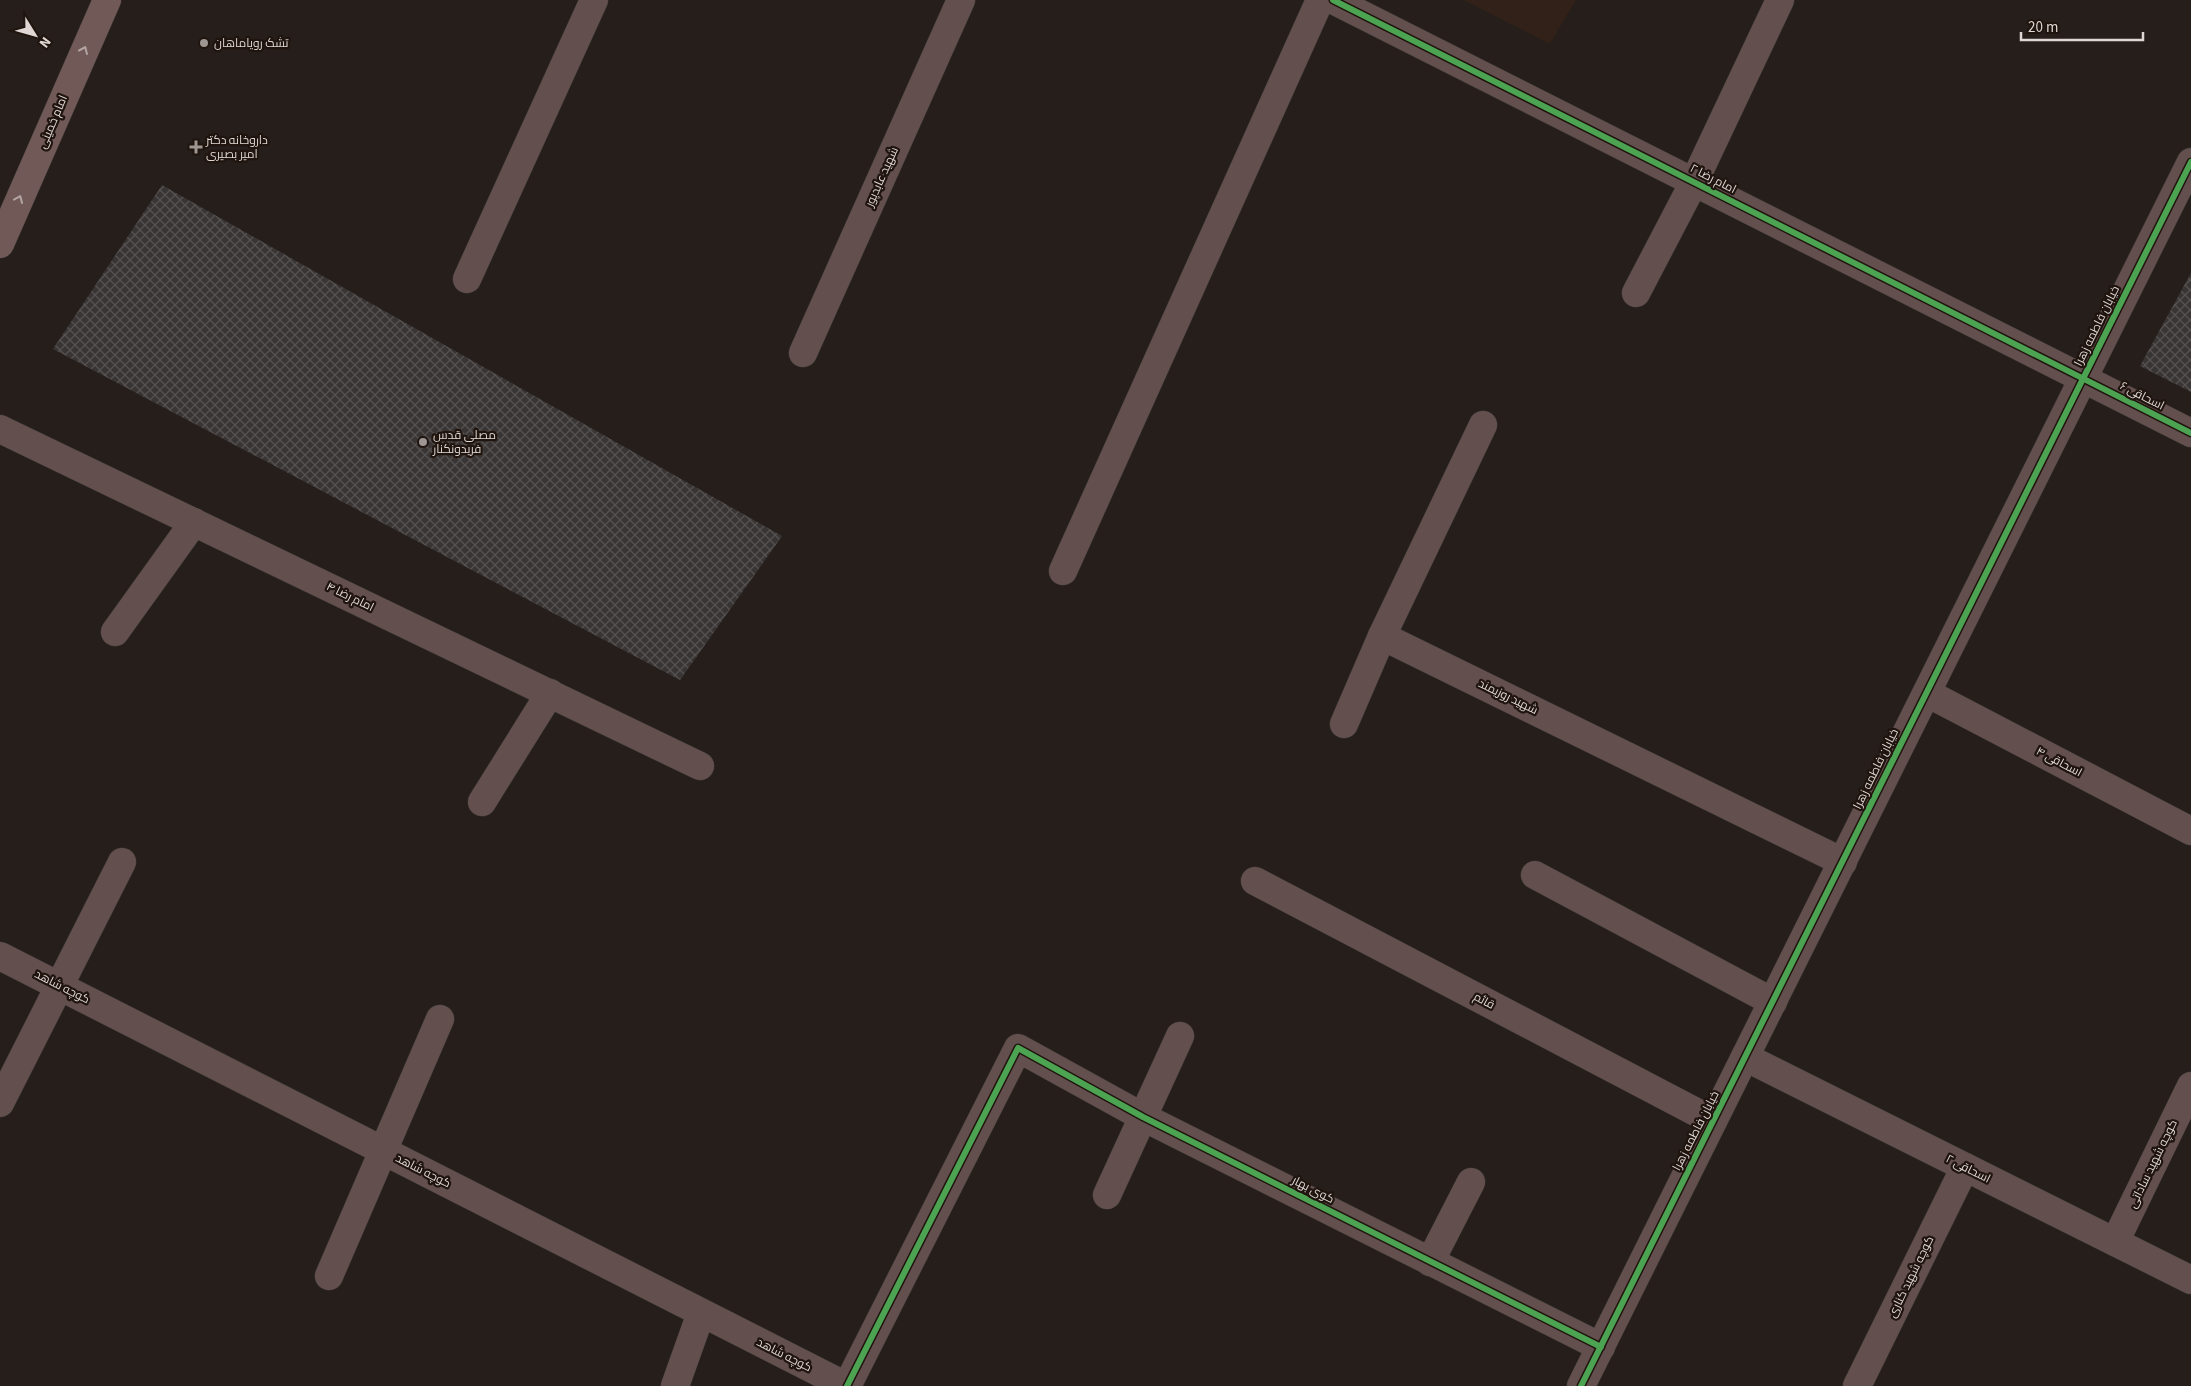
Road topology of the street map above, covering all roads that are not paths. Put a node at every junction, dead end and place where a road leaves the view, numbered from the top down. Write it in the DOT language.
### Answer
graph roads {
  1 [pos="107,0"];
  2 [pos="594,0"];
  3 [pos="960,0"];
  4 [pos="1320,0"];
  5 [pos="1333,0"];
  6 [pos="1780,0"];
  7 [pos="2191,162"];
  8 [pos="1694,182"];
  9 [pos="0,244"];
  10 [pos="467,279"];
  11 [pos="1636,293"];
  12 [pos="803,353"];
  13 [pos="2083,378"];
  14 [pos="1483,426"];
  15 [pos="0,429"];
  16 [pos="2191,433"];
  17 [pos="194,522"];
  18 [pos="1062,571"];
  19 [pos="115,632"];
  20 [pos="1382,636"];
  21 [pos="550,693"];
  22 [pos="1926,693"];
  23 [pos="1344,724"];
  24 [pos="700,766"];
  25 [pos="482,802"];
  26 [pos="2191,831"];
  27 [pos="122,862"];
  28 [pos="1843,862"];
  29 [pos="1535,875"];
  30 [pos="1255,881"];
  31 [pos="0,956"];
  32 [pos="59,986"];
  33 [pos="1773,1002"];
  34 [pos="440,1019"];
  35 [pos="1180,1036"];
  36 [pos="1745,1057"];
  37 [pos="2191,1086"];
  38 [pos="0,1102"];
  39 [pos="1143,1117"];
  40 [pos="1713,1121"];
  41 [pos="383,1151"];
  42 [pos="1966,1167"];
  43 [pos="1471,1182"];
  44 [pos="1107,1195"];
  45 [pos="2115,1242"];
  46 [pos="1430,1262"];
  47 [pos="329,1276"];
  48 [pos="2191,1280"];
  49 [pos="701,1312"];
  50 [pos="1601,1347"];
  51 [pos="675,1386"];
  52 [pos="846,1386"];
  53 [pos="1581,1386"];
  54 [pos="1857,1386"];
  9 -- 1 [label="main road, امام خمینی, one-way"];
  2 -- 10 [label="street"];
  3 -- 12 [label="street, شهید عابدپور"];
  4 -- 18 [label="street"];
  5 -- 8 [label="street, امام رضا ۲"];
  6 -- 8 [label="street"];
  7 -- 13 [label="street, خیابان فاطمه زهرا"];
  8 -- 11 [label="street"];
  8 -- 13 [label="street, امام رضا ۲"];
  13 -- 16 [label="street, اسحاقی ۶"];
  13 -- 22 [label="street, خیابان فاطمه زهرا"];
  14 -- 20 [label="street"];
  15 -- 17 [label="street, امام رضا ۴"];
  17 -- 19 [label="street"];
  17 -- 21 [label="street, امام رضا ۴"];
  20 -- 23 [label="street"];
  20 -- 28 [label="street, شهید روزیمند"];
  21 -- 24 [label="street, امام رضا ۴"];
  21 -- 25 [label="street"];
  22 -- 26 [label="street, اسحاقی ۴"];
  22 -- 28 [label="street, خیابان فاطمه زهرا"];
  27 -- 32 [label="street"];
  28 -- 33 [label="street, خیابان فاطمه زهرا"];
  29 -- 33 [label="street"];
  30 -- 40 [label="street, قائم"];
  31 -- 32 [label="street, کوچه شاهد"];
  32 -- 38 [label="street"];
  32 -- 41 [label="street, کوچه شاهد"];
  33 -- 36 [label="street, خیابان فاطمه زهرا"];
  34 -- 41 [label="street"];
  35 -- 39 [label="street"];
  36 -- 40 [label="street, خیابان فاطمه زهرا"];
  36 -- 42 [label="street, اسحاقی ۲"];
  37 -- 45 [label="street, کوچه شهید ساداتی"];
  39 -- 44 [label="street"];
  39 -- 46 [label="street, کوی بهار"];
  39 -- 52 [label="street, کوی بهار"];
  40 -- 50 [label="street, خیابان فاطمه زهرا"];
  41 -- 47 [label="street"];
  41 -- 49 [label="street, کوچه شاهد"];
  42 -- 45 [label="street, اسحاقی ۲"];
  42 -- 54 [label="street, کوچه شهید کناری"];
  43 -- 46 [label="street"];
  45 -- 48 [label="street, اسحاقی ۲"];
  46 -- 50 [label="street, کوی بهار"];
  49 -- 51 [label="street"];
  49 -- 52 [label="street, کوچه شاهد"];
  50 -- 53 [label="street, خیابان فاطمه زهرا"];
}
